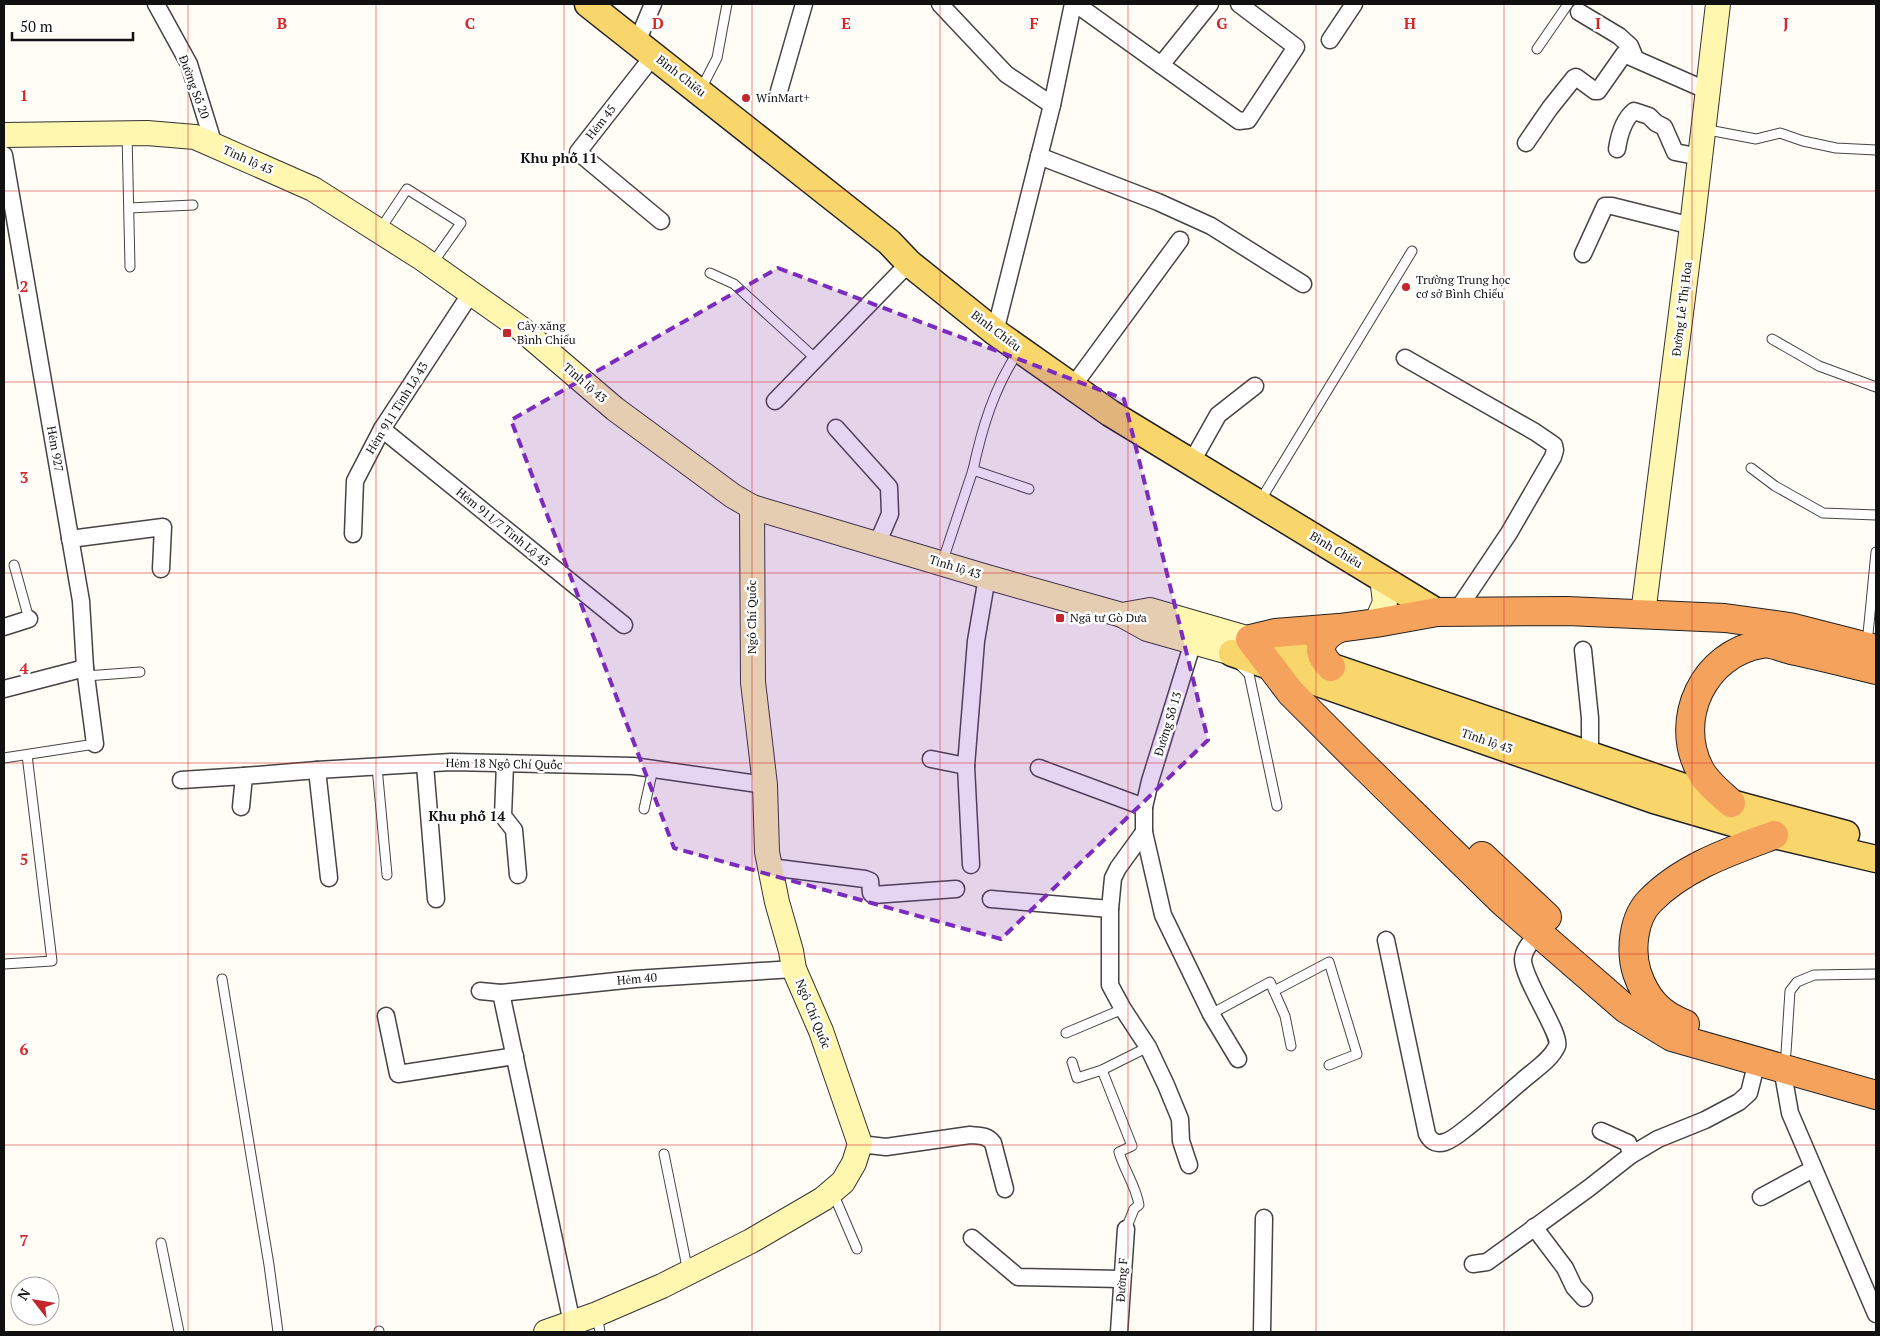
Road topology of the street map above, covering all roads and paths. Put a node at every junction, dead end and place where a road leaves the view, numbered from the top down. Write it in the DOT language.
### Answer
graph roads {
  1 [pos="156,4"];
  2 [pos="588,4"];
  3 [pos="653,4"];
  4 [pos="727,4"];
  5 [pos="804,4"];
  6 [pos="940,4"];
  7 [pos="1075,4"];
  8 [pos="1210,4"];
  9 [pos="1239,4"];
  10 [pos="1354,4"];
  11 [pos="1718,4"];
  12 [pos="1573,8"];
  13 [pos="1330,40"];
  14 [pos="646,49"];
  15 [pos="1537,49"];
  16 [pos="1635,58"];
  17 [pos="1161,65"];
  18 [pos="700,91"];
  19 [pos="779,91"];
  20 [pos="1708,91"];
  21 [pos="1052,105"];
  22 [pos="1703,128"];
  23 [pos="128,133"];
  24 [pos="4,135"];
  25 [pos="1526,143"];
  26 [pos="214,145"];
  27 [pos="1617,149"];
  28 [pos="1876,150"];
  29 [pos="4,155"];
  30 [pos="1039,156"];
  31 [pos="1700,157"];
  32 [pos="193,204"];
  33 [pos="129,208"];
  34 [pos="661,221"];
  35 [pos="1692,226"];
  36 [pos="379,231"];
  37 [pos="1180,240"];
  38 [pos="1412,251"];
  39 [pos="1583,254"];
  40 [pos="909,263"];
  41 [pos="431,265"];
  42 [pos="130,267"];
  43 [pos="710,273"];
  44 [pos="1303,284"];
  45 [pos="471,292"];
  46 [pos="995,332"];
  47 [pos="1772,339"];
  48 [pos="1020,350"];
  49 [pos="816,358"];
  50 [pos="1405,358"];
  51 [pos="1073,386"];
  52 [pos="1255,386"];
  53 [pos="1876,387"];
  54 [pos="775,401"];
  55 [pos="836,428"];
  56 [pos="382,429"];
  57 [pos="1190,462"];
  58 [pos="1751,468"];
  59 [pos="973,470"];
  60 [pos="1029,489"];
  61 [pos="1259,504"];
  62 [pos="752,507"];
  63 [pos="1876,515"];
  64 [pos="353,534"];
  65 [pos="70,539"];
  66 [pos="877,544"];
  67 [pos="1876,552"];
  68 [pos="942,564"];
  69 [pos="14,565"];
  70 [pos="161,569"];
  71 [pos="987,577"];
  72 [pos="1382,578"];
  73 [pos="1447,612"];
  74 [pos="1646,614"];
  75 [pos="1122,615"];
  76 [pos="28,619"];
  77 [pos="1376,623"];
  78 [pos="624,625"];
  79 [pos="4,627"];
  80 [pos="1339,628"];
  81 [pos="1193,642"];
  82 [pos="1763,643"];
  83 [pos="1583,650"];
  84 [pos="1262,655"];
  85 [pos="1873,655"];
  86 [pos="1331,667"];
  87 [pos="85,672"];
  88 [pos="140,672"];
  89 [pos="4,689"];
  90 [pos="95,744"];
  91 [pos="27,755"];
  92 [pos="1590,756"];
  93 [pos="4,758"];
  94 [pos="931,760"];
  95 [pos="505,764"];
  96 [pos="425,765"];
  97 [pos="966,766"];
  98 [pos="377,767"];
  99 [pos="1039,768"];
  100 [pos="653,769"];
  101 [pos="317,770"];
  102 [pos="244,776"];
  103 [pos="181,780"];
  104 [pos="765,785"];
  105 [pos="1731,803"];
  106 [pos="1144,806"];
  107 [pos="1277,806"];
  108 [pos="241,807"];
  109 [pos="644,809"];
  110 [pos="1144,832"];
  111 [pos="1774,835"];
  112 [pos="1867,848"];
  113 [pos="971,865"];
  114 [pos="770,866"];
  115 [pos="388,875"];
  116 [pos="518,875"];
  117 [pos="329,878"];
  118 [pos="956,889"];
  119 [pos="436,899"];
  120 [pos="991,899"];
  121 [pos="1110,909"];
  122 [pos="1538,933"];
  123 [pos="1386,940"];
  124 [pos="4,964"];
  125 [pos="794,968"];
  126 [pos="1876,974"];
  127 [pos="222,979"];
  128 [pos="480,991"];
  129 [pos="1274,991"];
  130 [pos="501,993"];
  131 [pos="1652,1002"];
  132 [pos="1123,1009"];
  133 [pos="1211,1014"];
  134 [pos="386,1016"];
  135 [pos="1066,1033"];
  136 [pos="1291,1046"];
  137 [pos="1148,1047"];
  138 [pos="515,1056"];
  139 [pos="1772,1057"];
  140 [pos="1238,1059"];
  141 [pos="1072,1062"];
  142 [pos="1330,1065"];
  143 [pos="1102,1070"];
  144 [pos="1876,1078"];
  145 [pos="1876,1095"];
  146 [pos="1601,1131"];
  147 [pos="860,1144"];
  148 [pos="664,1154"];
  149 [pos="1631,1155"];
  150 [pos="1189,1165"];
  151 [pos="1813,1169"];
  152 [pos="1005,1189"];
  153 [pos="832,1191"];
  154 [pos="1761,1197"];
  155 [pos="1264,1218"];
  156 [pos="1534,1227"];
  157 [pos="1126,1229"];
  158 [pos="972,1238"];
  159 [pos="161,1243"];
  160 [pos="857,1249"];
  161 [pos="1473,1264"];
  162 [pos="688,1273"];
  163 [pos="1122,1279"];
  164 [pos="1584,1298"];
  165 [pos="1876,1314"];
  166 [pos="572,1323"];
  167 [pos="599,1323"];
  168 [pos="179,1332"];
  169 [pos="278,1332"];
  170 [pos="546,1332"];
  171 [pos="1119,1332"];
  172 [pos="1262,1332"];
  1 -- 26 [label="street, Đường Số 20"];
  2 -- 14 [label="main road, Bình Chiểu"];
  3 -- 14 [label="street"];
  4 -- 18 [label="lane"];
  5 -- 19 [label="street"];
  6 -- 21 [label="street"];
  7 -- 17 [label="street"];
  7 -- 21 [label="street"];
  8 -- 17 [label="street"];
  9 -- 17 [label="street"];
  10 -- 13 [label="street"];
  11 -- 20 [label="main road, Đường Lê Thị Hoa"];
  12 -- 15 [label="lane"];
  12 -- 16 [label="street"];
  14 -- 18 [label="main road, Bình Chiểu"];
  14 -- 34 [label="street, Hẻm 45"];
  16 -- 20 [label="street"];
  16 -- 25 [label="street"];
  18 -- 40 [label="main road, Bình Chiểu"];
  20 -- 22 [label="main road, Đường Lê Thị Hoa"];
  21 -- 30 [label="street"];
  22 -- 28 [label="lane"];
  22 -- 31 [label="main road, Đường Lê Thị Hoa"];
  23 -- 24 [label="main road, Tỉnh lộ 43"];
  23 -- 26 [label="main road, Tỉnh lộ 43"];
  23 -- 33 [label="lane"];
  26 -- 36 [label="main road, Tỉnh lộ 43"];
  27 -- 31 [label="street"];
  29 -- 65 [label="street, Hẻm 927"];
  30 -- 44 [label="street"];
  30 -- 46 [label="street"];
  31 -- 35 [label="main road, Đường Lê Thị Hoa"];
  32 -- 33 [label="lane"];
  33 -- 42 [label="lane"];
  35 -- 39 [label="street"];
  35 -- 74 [label="main road, Đường Lê Thị Hoa"];
  36 -- 41 [label="main road, Tỉnh lộ 43"];
  36 -- 41 [label="lane"];
  37 -- 51 [label="street"];
  38 -- 61 [label="lane"];
  40 -- 46 [label="main road, Bình Chiểu"];
  40 -- 49 [label="street"];
  41 -- 45 [label="main road, Tỉnh lộ 43"];
  43 -- 49 [label="lane"];
  45 -- 56 [label="street, Hẻm 911 Tỉnh Lộ 43"];
  45 -- 62 [label="main road, Tỉnh lộ 43"];
  46 -- 48 [label="main road, Bình Chiểu"];
  47 -- 53 [label="lane"];
  48 -- 51 [label="main road, Bình Chiểu"];
  48 -- 59 [label="lane"];
  49 -- 54 [label="street"];
  50 -- 73 [label="street"];
  51 -- 57 [label="main road, Bình Chiểu"];
  52 -- 57 [label="street"];
  55 -- 66 [label="street"];
  56 -- 64 [label="street, Hẻm 911 Tỉnh Lộ 43"];
  56 -- 78 [label="street, Hẻm 911/7 Tỉnh Lộ 43"];
  57 -- 61 [label="main road, Bình Chiểu"];
  58 -- 63 [label="lane"];
  59 -- 60 [label="lane"];
  59 -- 68 [label="lane"];
  61 -- 72 [label="main road, Bình Chiểu"];
  62 -- 66 [label="main road, Tỉnh lộ 43"];
  62 -- 104 [label="main road, Ngô Chí Quốc"];
  65 -- 70 [label="street"];
  65 -- 87 [label="street, Hẻm 927"];
  66 -- 68 [label="main road, Tỉnh lộ 43"];
  67 -- 85 [label="lane"];
  68 -- 71 [label="main road, Tỉnh lộ 43"];
  69 -- 76 [label="lane"];
  71 -- 75 [label="main road, Tỉnh lộ 43"];
  71 -- 97 [label="street"];
  72 -- 73 [label="main road, Bình Chiểu"];
  72 -- 77 [label="main road"];
  73 -- 74 [label="highway"];
  73 -- 77 [label="highway"];
  74 -- 82 [label="highway"];
  74 -- 85 [label="highway"];
  75 -- 81 [label="main road, Tỉnh lộ 43"];
  75 -- 84 [label="main road, Tỉnh lộ 43"];
  76 -- 79 [label="street"];
  77 -- 80 [label="highway"];
  80 -- 84 [label="highway"];
  80 -- 86 [label="highway"];
  81 -- 84 [label="main road, Tỉnh lộ 43"];
  81 -- 106 [label="street, Đường Số 13"];
  82 -- 85 [label="highway"];
  82 -- 105 [label="highway"];
  83 -- 92 [label="street"];
  84 -- 86 [label="main road, Tỉnh lộ 43"];
  84 -- 107 [label="lane"];
  84 -- 111 [label="main road, Tỉnh lộ 43"];
  84 -- 122 [label="highway"];
  84 -- 131 [label="highway"];
  86 -- 92 [label="main road, Tỉnh lộ 43"];
  87 -- 88 [label="lane"];
  87 -- 89 [label="street"];
  87 -- 90 [label="street, Hẻm 927"];
  90 -- 91 [label="lane"];
  91 -- 93 [label="lane"];
  91 -- 124 [label="lane"];
  92 -- 105 [label="main road, Tỉnh lộ 43"];
  94 -- 97 [label="street"];
  95 -- 96 [label="street, Hẻm 18 Ngô Chí Quốc"];
  95 -- 100 [label="street, Hẻm 18 Ngô Chí Quốc"];
  95 -- 116 [label="street"];
  96 -- 98 [label="street, Hẻm 18 Ngô Chí Quốc"];
  96 -- 119 [label="street"];
  97 -- 113 [label="street"];
  98 -- 101 [label="street, Hẻm 18 Ngô Chí Quốc"];
  98 -- 115 [label="lane"];
  99 -- 106 [label="street"];
  100 -- 104 [label="street, Hẻm 18 Ngô Chí Quốc"];
  100 -- 109 [label="lane"];
  101 -- 102 [label="street, Hẻm 18 Ngô Chí Quốc"];
  101 -- 117 [label="street"];
  102 -- 103 [label="street, Hẻm 18 Ngô Chí Quốc"];
  102 -- 108 [label="street"];
  104 -- 114 [label="main road, Ngô Chí Quốc"];
  105 -- 112 [label="main road, Tỉnh lộ 43"];
  106 -- 110 [label="street, Đường Số 13"];
  110 -- 121 [label="street"];
  110 -- 133 [label="street, Đường Số 13"];
  111 -- 112 [label="main road, Tỉnh lộ 43"];
  111 -- 131 [label="highway"];
  114 -- 118 [label="street"];
  114 -- 125 [label="main road, Ngô Chí Quốc"];
  120 -- 121 [label="street"];
  121 -- 132 [label="street"];
  122 -- 123 [label="street"];
  122 -- 139 [label="highway"];
  125 -- 130 [label="street, Hẻm 40"];
  125 -- 147 [label="main road, Ngô Chí Quốc"];
  126 -- 139 [label="lane"];
  127 -- 169 [label="lane"];
  128 -- 130 [label="street, Hẻm 40"];
  129 -- 133 [label="lane"];
  129 -- 136 [label="lane"];
  129 -- 142 [label="lane"];
  130 -- 138 [label="street"];
  131 -- 139 [label="highway"];
  132 -- 135 [label="lane"];
  132 -- 137 [label="street"];
  133 -- 140 [label="street, Đường Số 13"];
  134 -- 138 [label="street"];
  137 -- 143 [label="lane"];
  137 -- 150 [label="street"];
  138 -- 166 [label="street"];
  139 -- 144 [label="highway"];
  139 -- 145 [label="highway"];
  139 -- 149 [label="street"];
  139 -- 151 [label="street"];
  141 -- 143 [label="lane"];
  143 -- 157 [label="lane"];
  146 -- 149 [label="street"];
  147 -- 152 [label="street"];
  147 -- 153 [label="main road"];
  148 -- 162 [label="lane"];
  149 -- 156 [label="street"];
  151 -- 154 [label="street"];
  151 -- 165 [label="street"];
  153 -- 160 [label="lane"];
  153 -- 162 [label="main road"];
  155 -- 172 [label="street"];
  156 -- 161 [label="street"];
  156 -- 164 [label="street"];
  157 -- 163 [label="street, Đường F"];
  158 -- 163 [label="street"];
  159 -- 168 [label="lane"];
  162 -- 167 [label="main road"];
  163 -- 171 [label="street, Đường F"];
  166 -- 167 [label="main road"];
  166 -- 170 [label="main road"];
}
